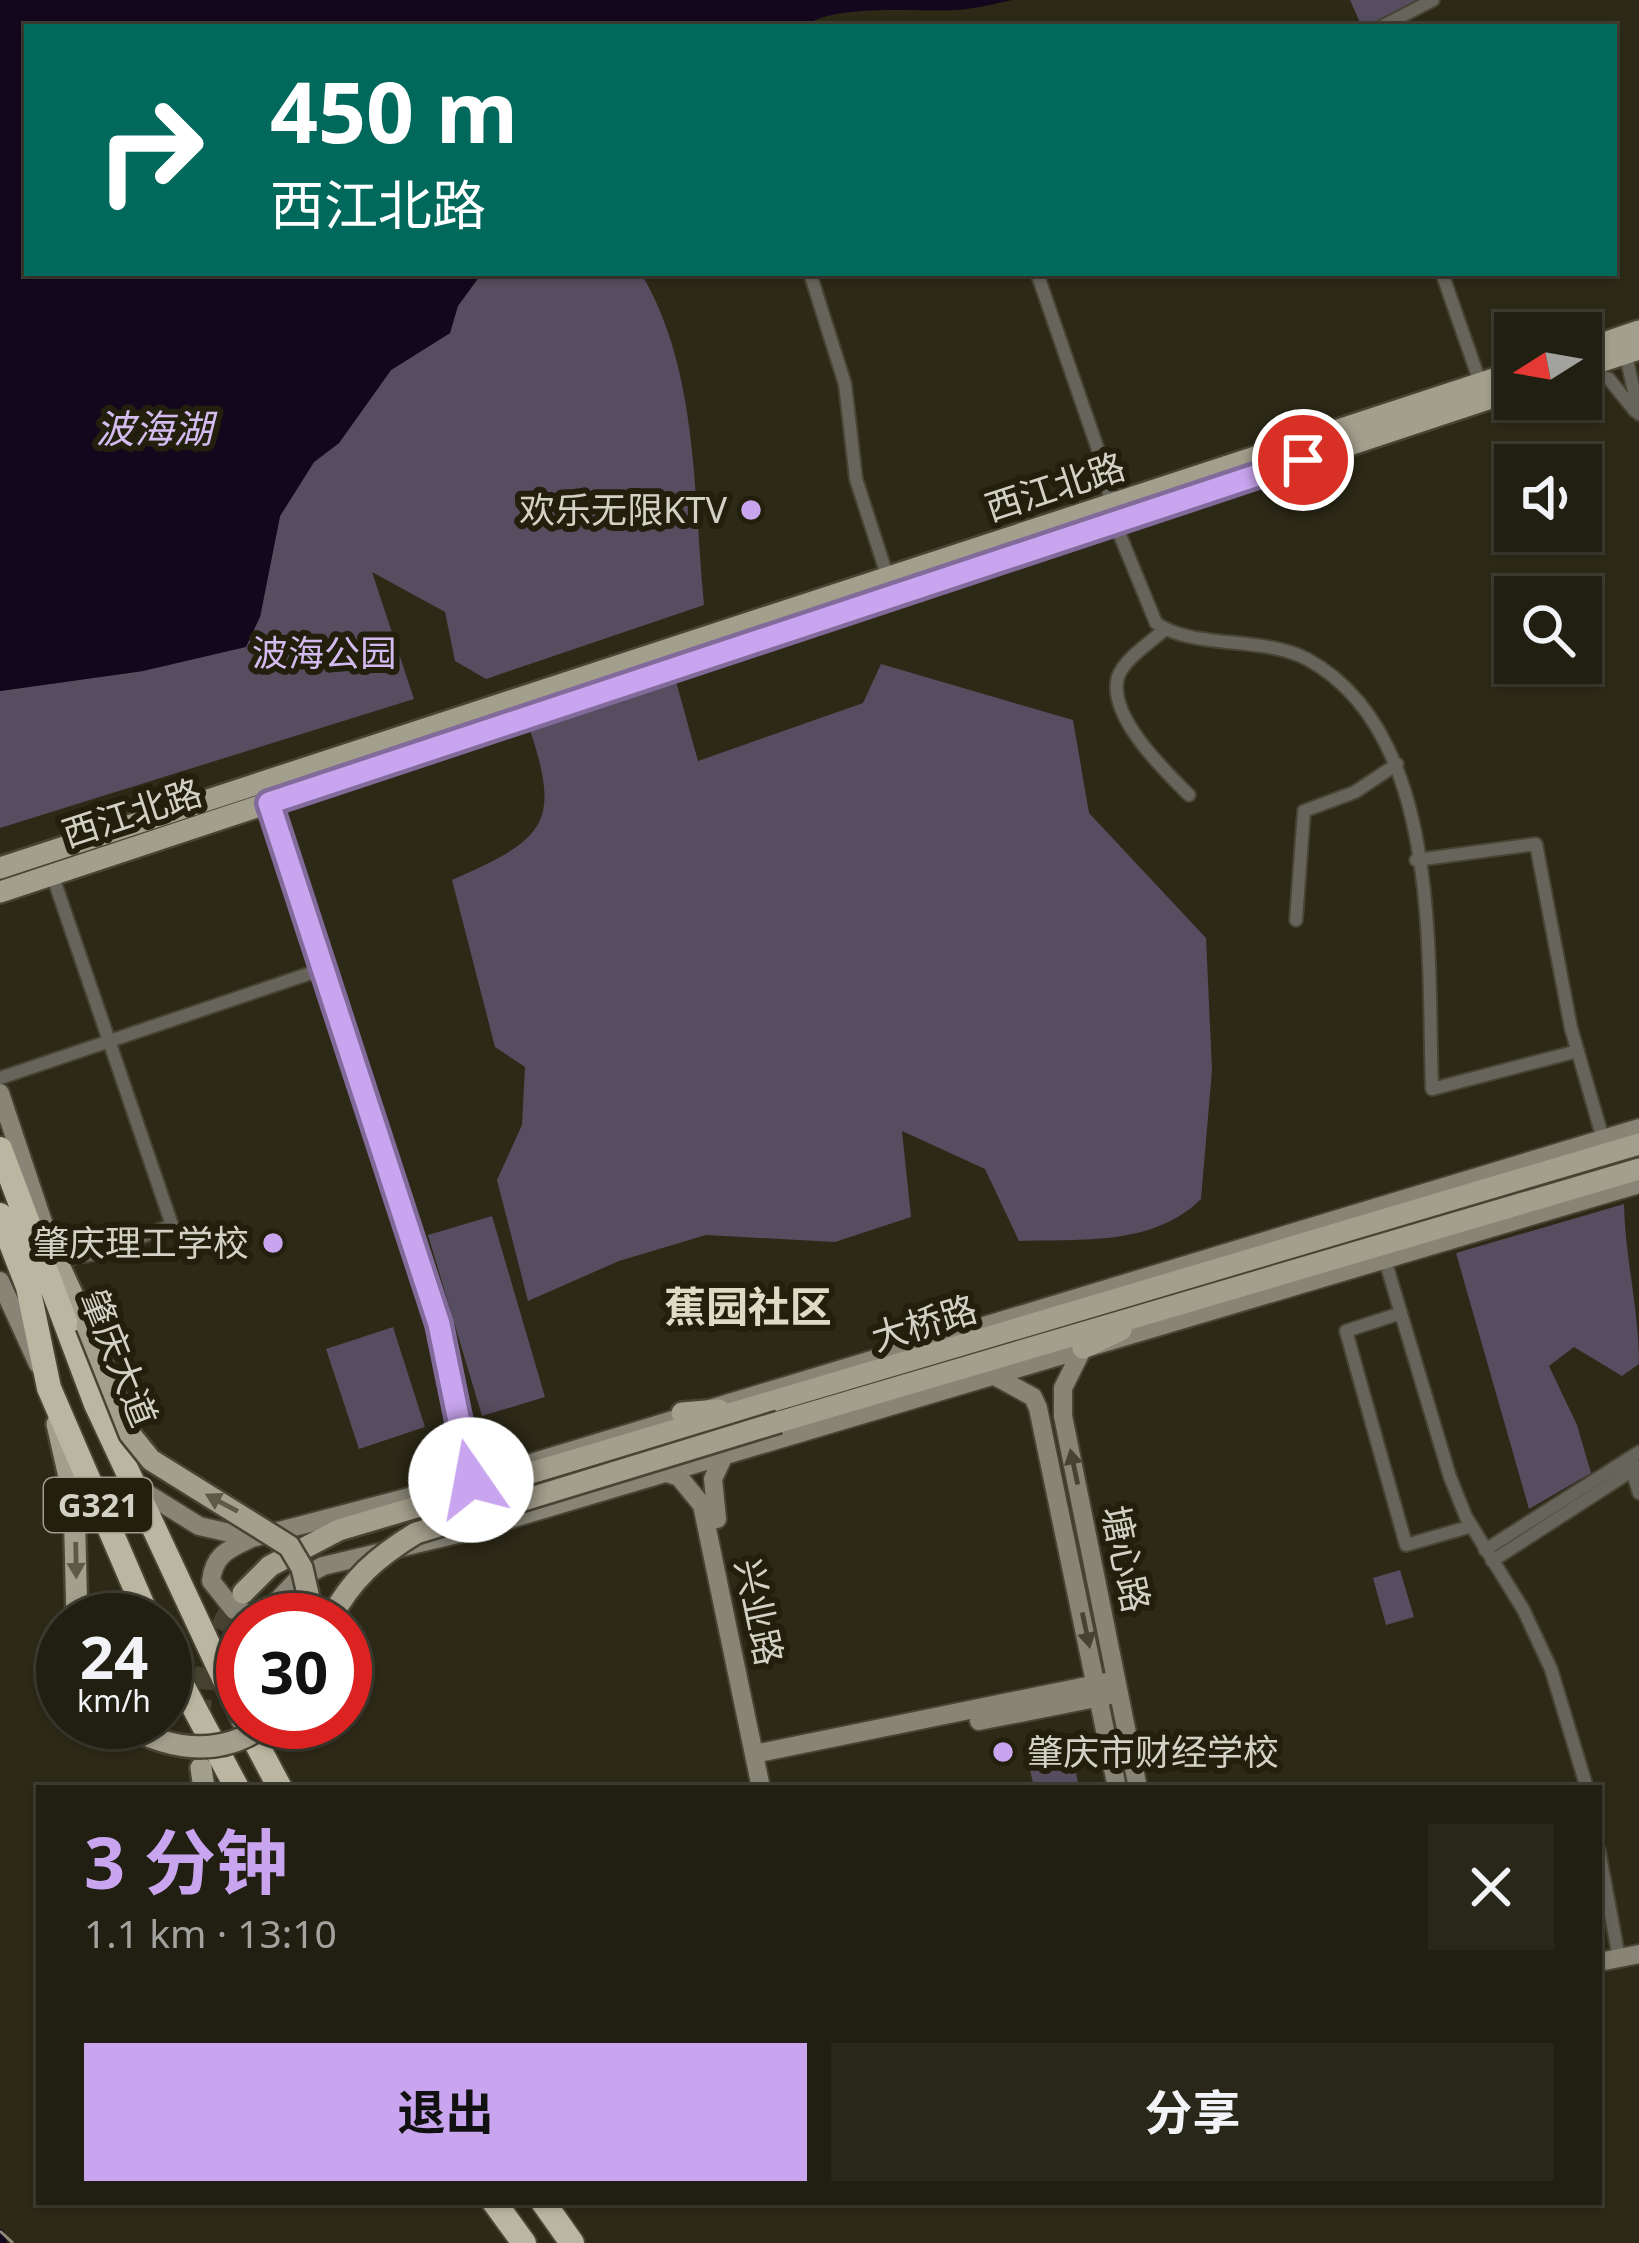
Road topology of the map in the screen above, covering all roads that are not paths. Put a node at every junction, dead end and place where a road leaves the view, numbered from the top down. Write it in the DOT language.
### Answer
graph roads {
  1 [pos="1432,0"];
  2 [pos="1387,24"];
  3 [pos="811,276"];
  4 [pos="1038,276"];
  5 [pos="1443,276"];
  6 [pos="1632,343"];
  7 [pos="1602,348"];
  8 [pos="1602,358"];
  9 [pos="1602,376"];
  10 [pos="1494,378"];
  11 [pos="1480,382"];
  12 [pos="1494,396"];
  13 [pos="1639,416"];
  14 [pos="1113,513"];
  15 [pos="887,575"];
  16 [pos="808,613"];
  17 [pos="1164,629"];
  18 [pos="1397,764"];
  19 [pos="266,793"];
  20 [pos="1189,795"];
  21 [pos="1416,860"];
  22 [pos="52,874"];
  23 [pos="5,879"];
  24 [pos="1296,920"];
  25 [pos="323,969"];
  26 [pos="106,1042"];
  27 [pos="1578,1051"];
  28 [pos="0,1078"];
  29 [pos="0,1093"];
  30 [pos="1639,1131"];
  31 [pos="1609,1137"];
  32 [pos="1639,1144"];
  33 [pos="0,1149"];
  34 [pos="1639,1169"];
  35 [pos="1639,1184"];
  36 [pos="1534,1199"];
  37 [pos="1358,1211"];
  38 [pos="0,1215"];
  39 [pos="1494,1227"];
  40 [pos="1302,1244"];
  41 [pos="1385,1260"];
  42 [pos="57,1262"];
  43 [pos="1,1288"];
  44 [pos="1191,1298"];
  45 [pos="1401,1313"];
  46 [pos="1083,1348"];
  47 [pos="76,1352"];
  48 [pos="993,1375"];
  49 [pos="49,1388"];
  50 [pos="808,1392"];
  51 [pos="924,1393"];
  52 [pos="844,1402"];
  53 [pos="682,1414"];
  54 [pos="726,1451"];
  55 [pos="1639,1452"];
  56 [pos="1635,1468"];
  57 [pos="660,1471"];
  58 [pos="471,1480"];
  59 [pos="132,1484"];
  60 [pos="1639,1493"];
  61 [pos="1472,1526"];
  62 [pos="252,1538"];
  63 [pos="1489,1556"];
  64 [pos="341,1559"];
  65 [pos="76,1593"];
  66 [pos="137,1593"];
  67 [pos="243,1593"];
  68 [pos="308,1593"];
  69 [pos="308,1593"];
  70 [pos="344,1593"];
  71 [pos="216,1661"];
  72 [pos="1108,1689"];
  73 [pos="192,1704"];
  74 [pos="258,1749"];
  75 [pos="261,1749"];
  76 [pos="261,1754"];
  77 [pos="761,1759"];
  78 [pos="235,1785"];
  79 [pos="278,1785"];
  80 [pos="761,1785"];
  81 [pos="771,1785"];
  82 [pos="1117,1785"];
  83 [pos="1137,1785"];
  84 [pos="1586,1785"];
  85 [pos="1602,1885"];
  86 [pos="1639,1942"];
  87 [pos="1608,1954"];
  88 [pos="1639,1954"];
  89 [pos="496,2205"];
  90 [pos="553,2208"];
  91 [pos="524,2243"];
  92 [pos="572,2243"];
  1 -- 2 [label="street"];
  3 -- 15 [label="street"];
  4 -- 14 [label="street"];
  5 -- 11 [label="street"];
  6 -- 7 [label="main road"];
  6 -- 8 [label="main road"];
  6 -- 13 [label="street"];
  9 -- 13 [label="street"];
  10 -- 11 [label="main road, 西江北路"];
  11 -- 14 [label="main road, 西江北路"];
  12 -- 14 [label="main road, 西江北路"];
  14 -- 15 [label="main road, 西江北路"];
  14 -- 16 [label="main road, 西江北路"];
  14 -- 17 [label="street"];
  15 -- 16 [label="main road, 西江北路"];
  16 -- 19 [label="main road, 西江北路"];
  17 -- 18 [label="street"];
  17 -- 20 [label="street"];
  18 -- 21 [label="street"];
  18 -- 24 [label="street"];
  19 -- 22 [label="main road, 西江北路"];
  19 -- 23 [label="main road, 西江北路"];
  19 -- 25 [label="street"];
  21 -- 27 [label="street"];
  21 -- 27 [label="street"];
  22 -- 23 [label="main road, 西江北路"];
  22 -- 26 [label="street"];
  25 -- 26 [label="street"];
  25 -- 58 [label="street"];
  26 -- 28 [label="street"];
  26 -- 42 [label="street"];
  27 -- 31 [label="street"];
  29 -- 42 [label="street"];
  30 -- 31 [label="main road"];
  31 -- 37 [label="street"];
  32 -- 40 [label="main road, 大桥路"];
  33 -- 47 [label="highway, 肇庆大道 / G321"];
  34 -- 36 [label="main road, 大桥路"];
  35 -- 39 [label="street"];
  36 -- 39 [label="main road"];
  36 -- 44 [label="main road, 大桥路"];
  37 -- 40 [label="main road"];
  37 -- 53 [label="street"];
  38 -- 49 [label="highway, 肇庆大道 / G321"];
  39 -- 41 [label="street"];
  40 -- 50 [label="main road, 大桥路"];
  41 -- 45 [label="street"];
  41 -- 46 [label="street"];
  42 -- 47 [label="street"];
  68 -- 42 [label="main road, one-way, bridge"];
  43 -- 49 [label="street"];
  44 -- 46 [label="main road"];
  44 -- 52 [label="main road, 大桥路"];
  45 -- 61 [label="street"];
  45 -- 61 [label="street"];
  46 -- 48 [label="street"];
  72 -- 46 [label="street, 塘心路, one-way"];
  47 -- 59 [label="highway, 肇庆大道 / G321"];
  48 -- 51 [label="street"];
  48 -- 72 [label="street, 塘心路, one-way"];
  49 -- 65 [label="main road, one-way"];
  49 -- 66 [label="highway, 肇庆大道 / G321"];
  50 -- 53 [label="main road"];
  50 -- 67 [label="main road, 大桥路"];
  51 -- 52 [label="main road"];
  51 -- 54 [label="street"];
  52 -- 70 [label="main road, 大桥路, bridge"];
  53 -- 58 [label="street"];
  54 -- 57 [label="street"];
  54 -- 77 [label="street, 兴业路"];
  55 -- 63 [label="street"];
  56 -- 60 [label="street"];
  56 -- 63 [label="street"];
  57 -- 64 [label="street"];
  57 -- 77 [label="street, 兴业路"];
  58 -- 62 [label="street"];
  59 -- 62 [label="street"];
  59 -- 71 [label="highway, 肇庆大道 / G321"];
  61 -- 63 [label="street"];
  62 -- 64 [label="street"];
  63 -- 84 [label="street"];
  64 -- 69 [label="street"];
  72 -- 77 [label="street"];
  72 -- 82 [label="street, 塘心路"];
  72 -- 83 [label="street, 塘心路"];
  73 -- 78 [label="highway"];
  74 -- 76 [label="highway, 肇庆大道 / G321"];
  75 -- 76 [label="street"];
  76 -- 79 [label="highway, 肇庆大道 / G321"];
  77 -- 80 [label="street, 兴业路"];
  77 -- 81 [label="street, 兴业路"];
  85 -- 87 [label="street"];
  86 -- 87 [label="street"];
  87 -- 88 [label="street"];
  89 -- 91 [label="highway"];
  90 -- 92 [label="highway"];
}
